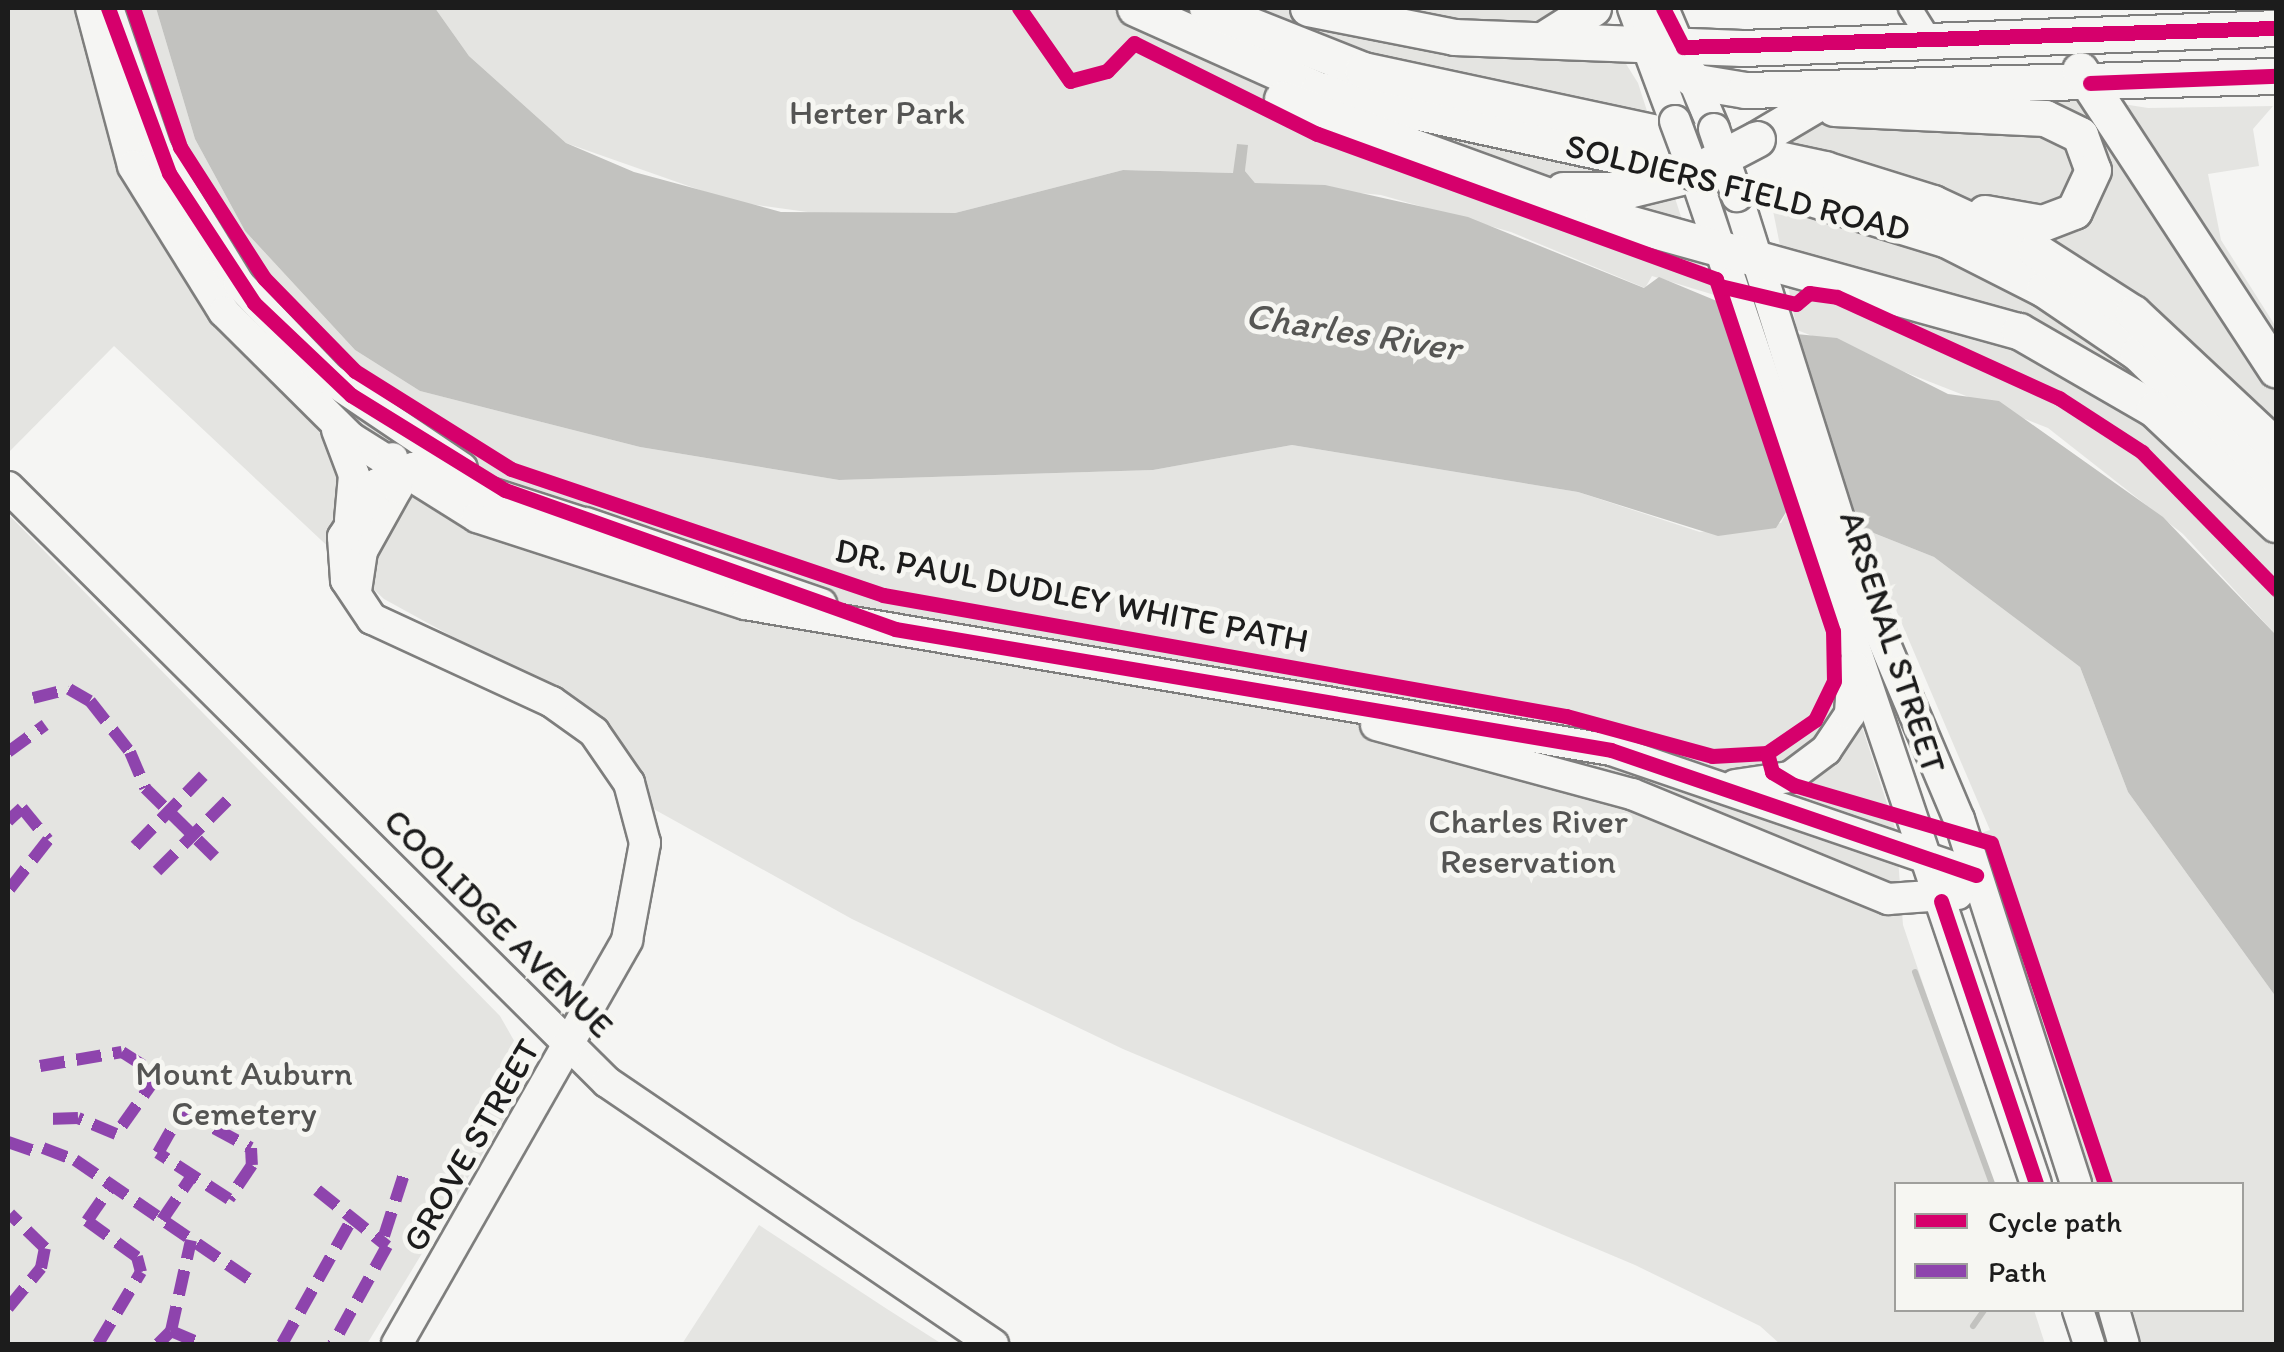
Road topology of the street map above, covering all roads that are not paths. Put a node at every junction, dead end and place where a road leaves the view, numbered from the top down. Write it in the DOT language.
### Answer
graph roads {
  1 [pos="91,8"];
  2 [pos="108,8"];
  3 [pos="1134,8"];
  4 [pos="1207,8"];
  5 [pos="1308,8"];
  6 [pos="1592,8"];
  7 [pos="1633,8"];
  8 [pos="1663,8"];
  9 [pos="1910,8"];
  10 [pos="2095,21"];
  11 [pos="2276,28"];
  12 [pos="1176,32"];
  13 [pos="2056,36"];
  14 [pos="1537,41"];
  15 [pos="1931,41"];
  16 [pos="1648,45"];
  17 [pos="1684,47"];
  18 [pos="2276,76"];
  19 [pos="1697,82"];
  20 [pos="2090,84"];
  21 [pos="1830,96"];
  22 [pos="1700,166"];
  23 [pos="1489,174"];
  24 [pos="1933,203"];
  25 [pos="1722,250"];
  26 [pos="1760,259"];
  27 [pos="309,361"];
  28 [pos="2276,370"];
  29 [pos="1791,412"];
  30 [pos="329,420"];
  31 [pos="2276,447"];
  32 [pos="398,472"];
  33 [pos="8,487"];
  34 [pos="2276,488"];
  35 [pos="460,509"];
  36 [pos="2276,524"];
  37 [pos="363,526"];
  38 [pos="602,529"];
  39 [pos="1846,623"];
  40 [pos="895,630"];
  41 [pos="1300,704"];
  42 [pos="1716,782"];
  43 [pos="1929,864"];
  44 [pos="1976,875"];
  45 [pos="1941,901"];
  46 [pos="572,1049"];
  47 [pos="2035,1182"];
  48 [pos="2075,1182"];
  49 [pos="2079,1312"];
  50 [pos="2115,1312"];
  51 [pos="397,1344"];
  52 [pos="992,1344"];
  53 [pos="2089,1344"];
  54 [pos="2124,1344"];
  1 -- 30 [label="main road"];
  2 -- 27 [label="main road"];
  3 -- 12 [label="main road, SOLDIERS FIELD ROAD"];
  4 -- 24 [label="main road, SOLDIERS FIELD ROAD"];
  5 -- 14 [label="main road"];
  6 -- 14 [label="main road"];
  7 -- 16 [label="main road"];
  8 -- 17 [label="main road"];
  9 -- 15 [label="street"];
  10 -- 11 [label="main road"];
  10 -- 13 [label="main road"];
  12 -- 23 [label="main road"];
  12 -- 34 [label="main road, SOLDIERS FIELD ROAD"];
  13 -- 15 [label="main road"];
  13 -- 20 [label="main road"];
  14 -- 16 [label="main road"];
  15 -- 17 [label="main road"];
  16 -- 17 [label="main road"];
  16 -- 19 [label="main road"];
  16 -- 22 [label="main road, bridge"];
  17 -- 19 [label="main road"];
  18 -- 20 [label="main road"];
  19 -- 21 [label="main road"];
  19 -- 22 [label="main road"];
  20 -- 21 [label="main road"];
  20 -- 28 [label="main road"];
  21 -- 22 [label="main road, bridge"];
  21 -- 24 [label="main road"];
  22 -- 23 [label="main road"];
  22 -- 25 [label="main road"];
  22 -- 26 [label="main road, bridge"];
  23 -- 25 [label="main road"];
  24 -- 31 [label="main road, SOLDIERS FIELD ROAD"];
  25 -- 26 [label="main road"];
  25 -- 29 [label="main road"];
  26 -- 29 [label="main road"];
  26 -- 36 [label="main road"];
  27 -- 32 [label="main road"];
  27 -- 38 [label="main road"];
  29 -- 39 [label="main road, ARSENAL STREET"];
  29 -- 44 [label="main road, ARSENAL STREET"];
  30 -- 32 [label="main road"];
  30 -- 37 [label="main road"];
  32 -- 35 [label="main road"];
  32 -- 37 [label="main road, GROVE STREET"];
  32 -- 38 [label="main road"];
  33 -- 46 [label="main road, COOLIDGE AVENUE"];
  35 -- 37 [label="main road"];
  35 -- 40 [label="main road"];
  37 -- 46 [label="main road, GROVE STREET"];
  38 -- 40 [label="main road"];
  39 -- 42 [label="main road"];
  39 -- 43 [label="main road, ARSENAL STREET"];
  40 -- 41 [label="main road"];
  41 -- 42 [label="main road"];
  41 -- 45 [label="main road"];
  42 -- 43 [label="main road"];
  43 -- 44 [label="main road"];
  43 -- 45 [label="main road, ARSENAL STREET"];
  44 -- 45 [label="main road"];
  44 -- 48 [label="main road, ARSENAL STREET"];
  45 -- 47 [label="main road, ARSENAL STREET"];
  46 -- 51 [label="main road, GROVE STREET"];
  46 -- 52 [label="main road, COOLIDGE AVENUE"];
  49 -- 53 [label="main road"];
  50 -- 54 [label="main road"];
}
